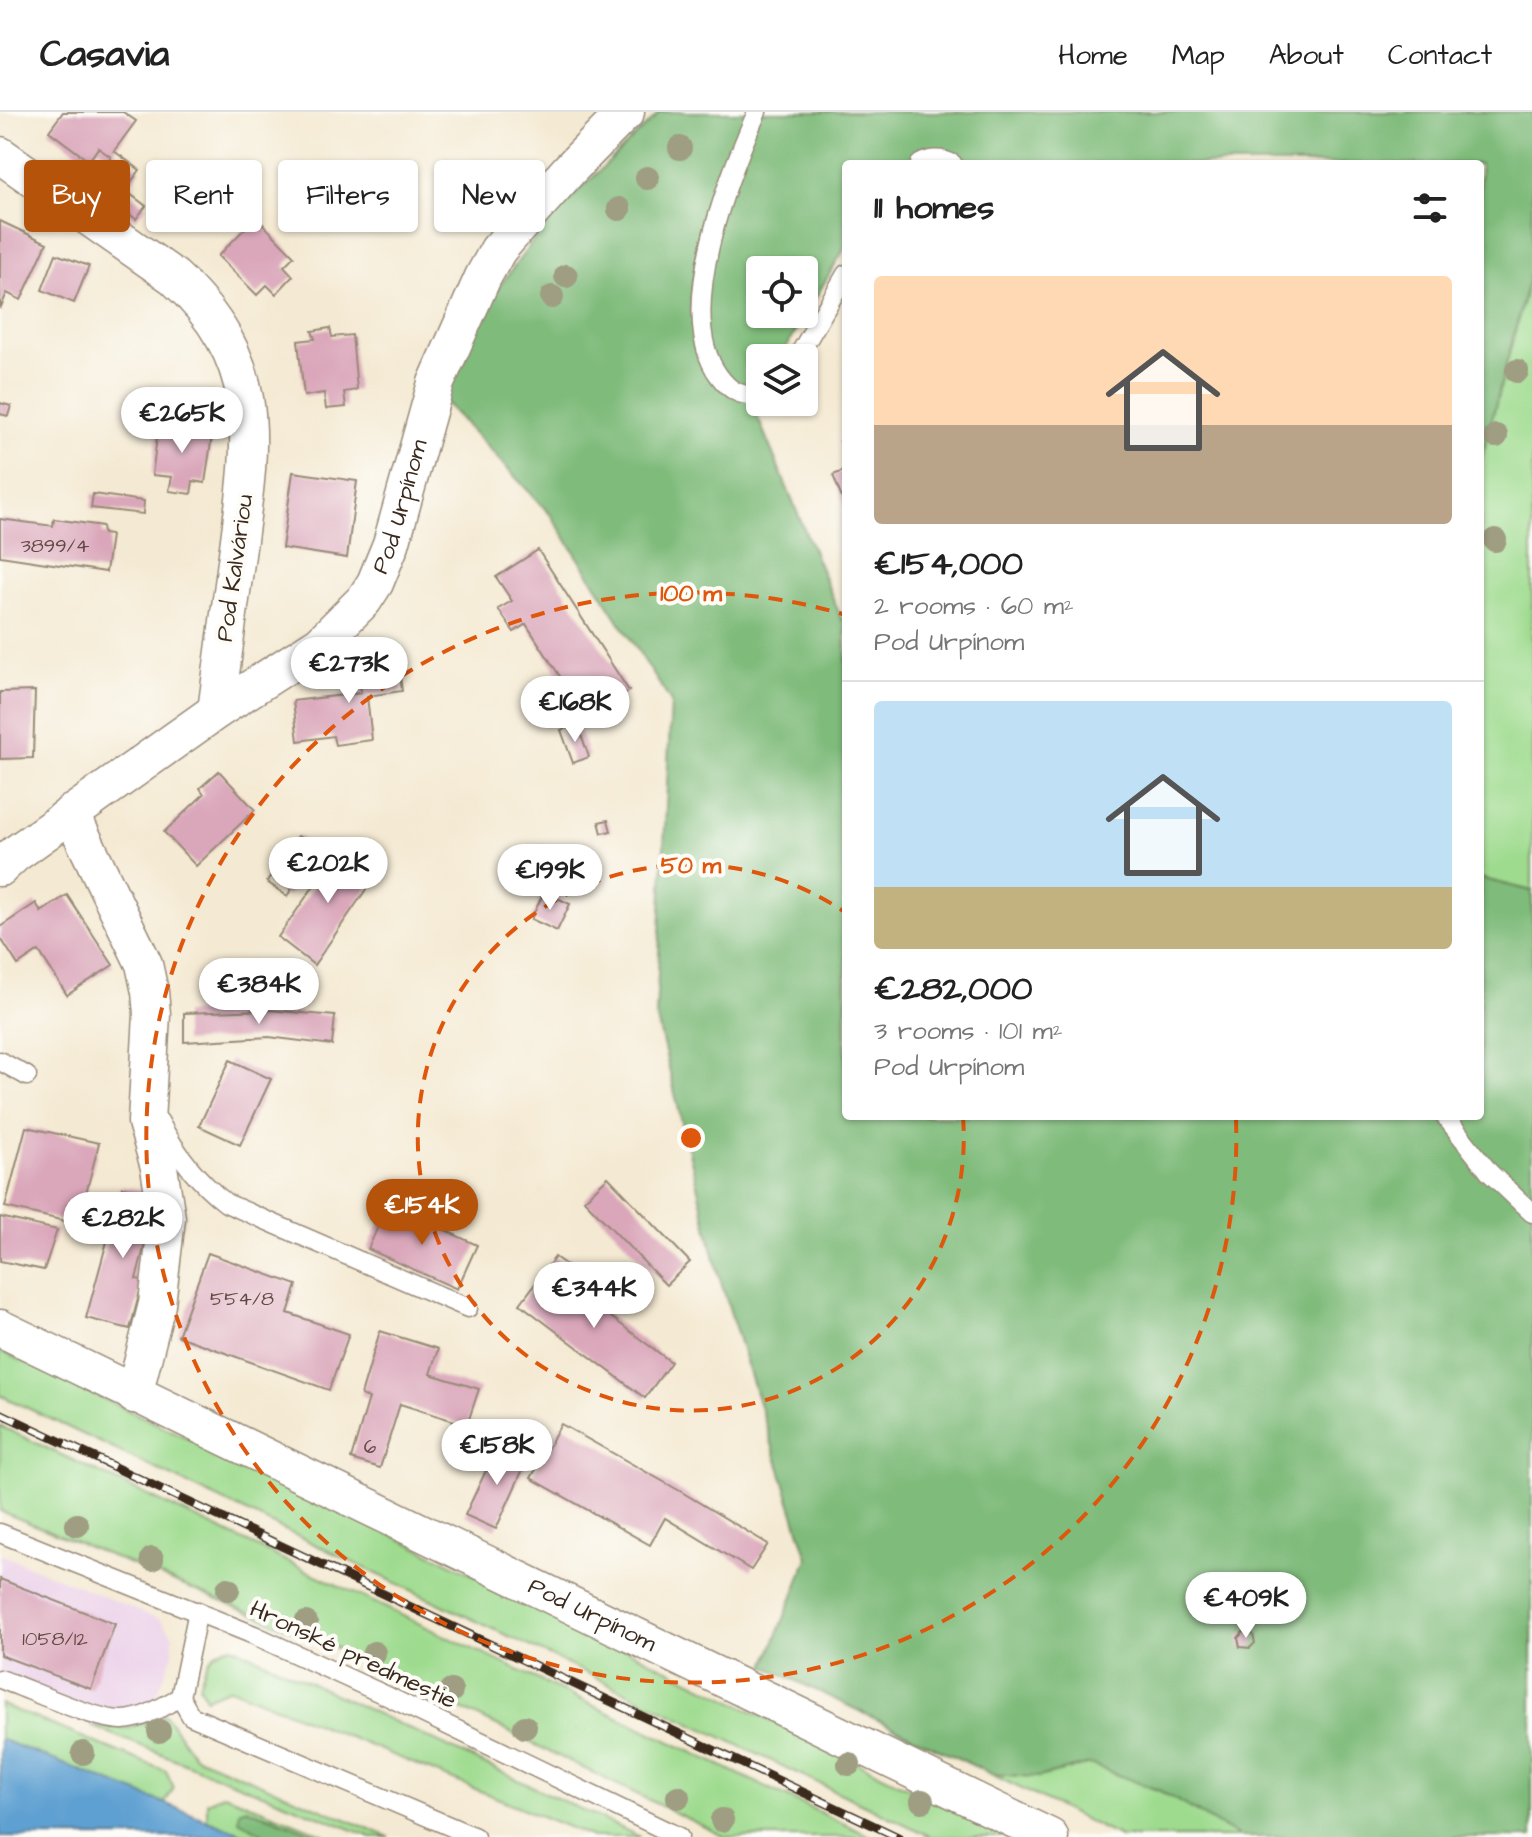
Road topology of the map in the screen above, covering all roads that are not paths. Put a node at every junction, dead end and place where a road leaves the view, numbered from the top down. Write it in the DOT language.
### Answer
graph roads {
  1 [pos="626,112"];
  2 [pos="757,112"];
  3 [pos="0,155"];
  4 [pos="842,281"];
  5 [pos="805,344"];
  6 [pos="746,394"];
  7 [pos="216,711"];
  8 [pos="71,813"];
  9 [pos="0,868"];
  10 [pos="0,1061"];
  11 [pos="27,1076"];
  12 [pos="146,1097"];
  13 [pos="1448,1120"];
  14 [pos="1532,1213"];
  15 [pos="468,1308"];
  16 [pos="0,1328"];
  17 [pos="134,1395"];
  18 [pos="0,1533"];
  19 [pos="198,1611"];
  20 [pos="0,1679"];
  21 [pos="180,1697"];
  22 [pos="475,1837"];
  23 [pos="679,1837"];
  24 [pos="1050,1837"];
  1 -- 7 [label="street, Pod Urpínom"];
  2 -- 6 [label="lane"];
  3 -- 7 [label="street, Pod Kalváriou"];
  4 -- 5 [label="lane"];
  7 -- 8 [label="street, Pod Urpínom"];
  8 -- 9 [label="street, Pod Urpínom"];
  8 -- 12 [label="street"];
  10 -- 11 [label="lane"];
  12 -- 15 [label="lane"];
  12 -- 17 [label="street"];
  13 -- 14 [label="lane"];
  16 -- 17 [label="street, Pod Urpínom"];
  17 -- 24 [label="street, Pod Urpínom"];
  18 -- 19 [label="lane, Hronské predmestie"];
  19 -- 21 [label="lane"];
  19 -- 23 [label="lane, Hronské predmestie"];
  20 -- 21 [label="lane"];
  21 -- 22 [label="lane"];
}
